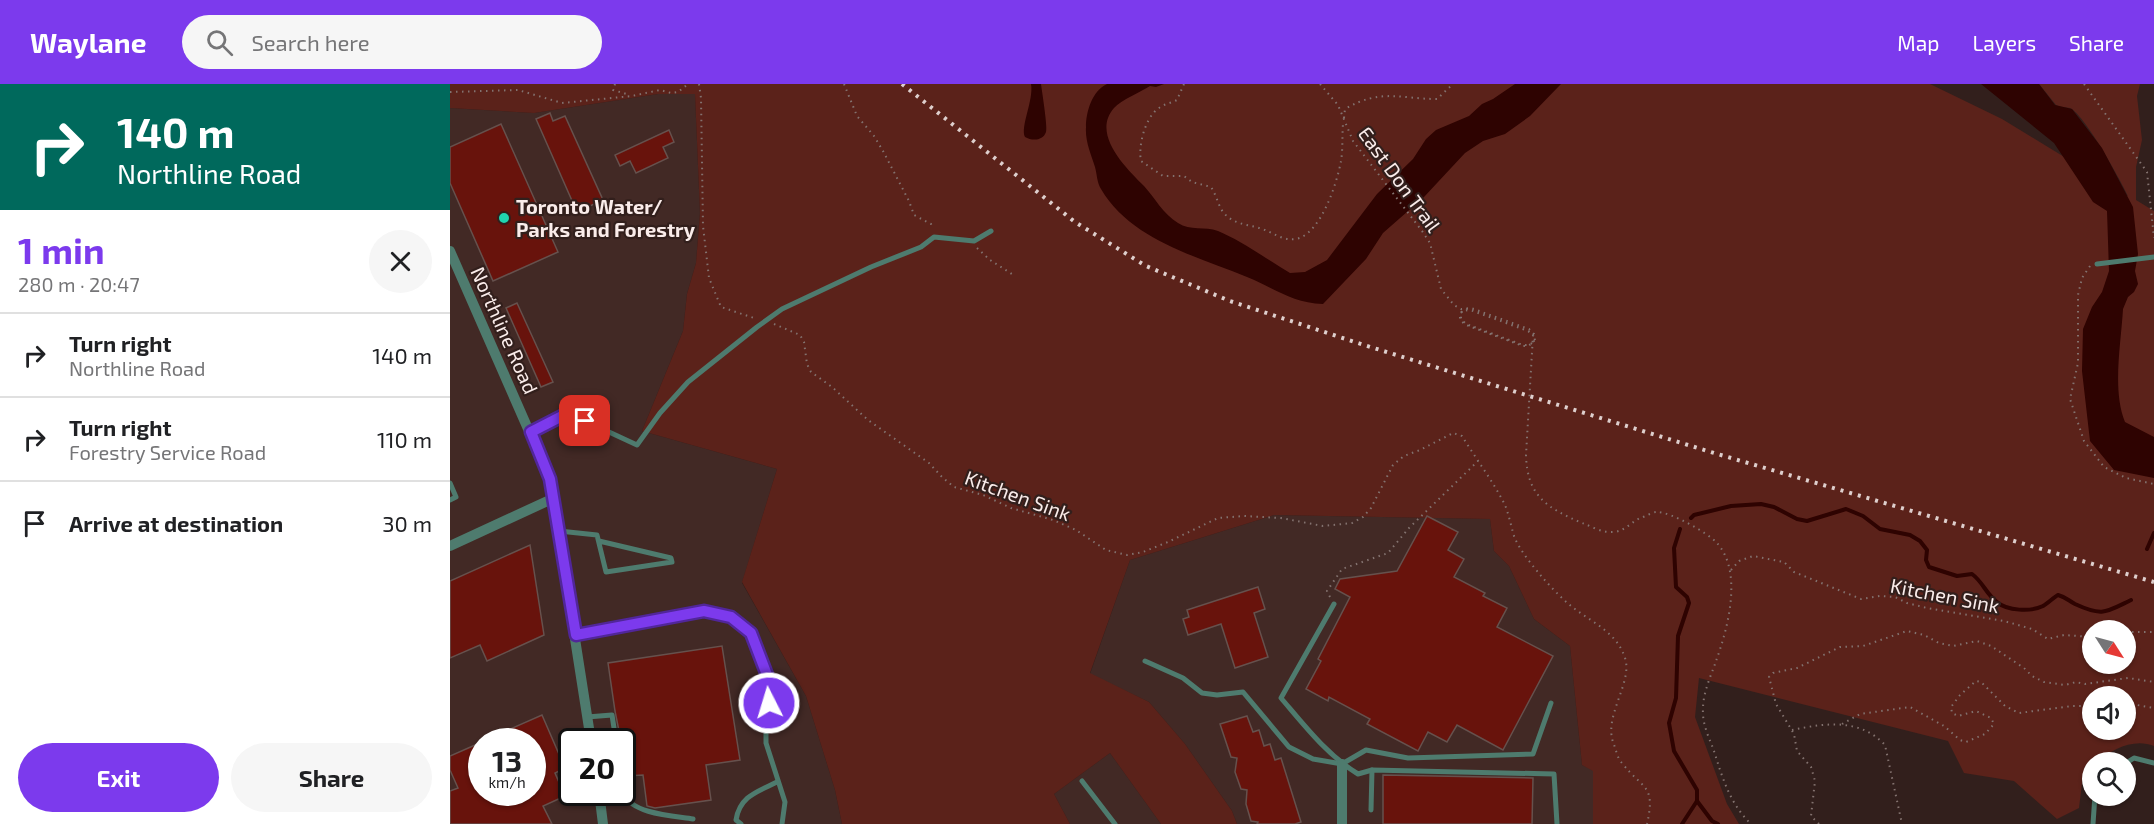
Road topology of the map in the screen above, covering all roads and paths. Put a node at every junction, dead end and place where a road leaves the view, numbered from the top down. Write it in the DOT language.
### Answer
graph roads {
  1 [pos="615,84"];
  2 [pos="688,84"];
  3 [pos="699,84"];
  4 [pos="844,84"];
  5 [pos="1184,84"];
  6 [pos="1320,84"];
  7 [pos="1454,84"];
  8 [pos="2084,84"];
  9 [pos="450,92"];
  10 [pos="632,96"];
  11 [pos="1343,121"];
  12 [pos="991,231"];
  13 [pos="930,238"];
  14 [pos="2154,238"];
  15 [pos="970,242"];
  16 [pos="450,251"];
  17 [pos="2154,257"];
  18 [pos="2097,264"];
  19 [pos="1015,276"];
  20 [pos="765,321"];
  21 [pos="531,432"];
  22 [pos="1478,461"];
  23 [pos="450,483"];
  24 [pos="2154,484"];
  25 [pos="554,498"];
  26 [pos="450,500"];
  27 [pos="559,531"];
  28 [pos="598,541"];
  29 [pos="450,546"];
  30 [pos="1731,570"];
  31 [pos="1334,604"];
  32 [pos="2136,632"];
  33 [pos="2154,632"];
  34 [pos="576,635"];
  35 [pos="2082,636"];
  36 [pos="1145,661"];
  37 [pos="2154,682"];
  38 [pos="1551,703"];
  39 [pos="2136,705"];
  40 [pos="2082,706"];
  41 [pos="2154,708"];
  42 [pos="587,717"];
  43 [pos="1842,724"];
  44 [pos="589,728"];
  45 [pos="614,728"];
  46 [pos="1792,730"];
  47 [pos="2136,758"];
  48 [pos="2154,763"];
  49 [pos="1341,764"];
  50 [pos="1372,770"];
  51 [pos="1082,781"];
  52 [pos="777,782"];
  53 [pos="636,805"];
  54 [pos="601,806"];
  55 [pos="2094,806"];
  56 [pos="1371,810"];
  57 [pos="693,819"];
  58 [pos="603,824"];
  59 [pos="741,824"];
  60 [pos="782,824"];
  61 [pos="1115,824"];
  62 [pos="1342,824"];
  63 [pos="1557,824"];
  64 [pos="1647,824"];
  65 [pos="1751,824"];
  66 [pos="1819,824"];
  67 [pos="1902,824"];
  68 [pos="2093,824"];
  1 -- 10 [label="path"];
  2 -- 10 [label="path"];
  3 -- 20 [label="path"];
  4 -- 13 [label="path"];
  5 -- 11 [label="path"];
  6 -- 11 [label="path, East Don Trail"];
  7 -- 11 [label="path"];
  8 -- 14 [label="path"];
  9 -- 10 [label="path"];
  11 -- 30 [label="path, East Don Trail"];
  12 -- 15 [label="lane"];
  13 -- 15 [label="lane"];
  13 -- 20 [label="lane"];
  15 -- 19 [label="path"];
  16 -- 21 [label="street, Northline Road"];
  17 -- 18 [label="lane"];
  18 -- 24 [label="path"];
  20 -- 21 [label="lane"];
  20 -- 22 [label="path, Kitchen Sink"];
  21 -- 25 [label="street, Northline Road"];
  22 -- 31 [label="path"];
  22 -- 64 [label="path"];
  23 -- 26 [label="lane"];
  25 -- 27 [label="street, Northline Road"];
  25 -- 29 [label="street"];
  27 -- 28 [label="lane"];
  27 -- 34 [label="street, Northline Road"];
  28 -- 28 [label="lane"];
  30 -- 35 [label="path, Kitchen Sink"];
  30 -- 65 [label="path"];
  31 -- 49 [label="lane"];
  32 -- 33 [label="path"];
  34 -- 42 [label="street, Northline Road"];
  34 -- 52 [label="lane"];
  36 -- 49 [label="lane"];
  37 -- 46 [label="path"];
  38 -- 49 [label="lane"];
  39 -- 41 [label="path"];
  40 -- 43 [label="path"];
  42 -- 44 [label="street, Northline Road"];
  42 -- 45 [label="lane"];
  43 -- 46 [label="path"];
  43 -- 67 [label="path"];
  46 -- 66 [label="path"];
  47 -- 48 [label="lane"];
  49 -- 50 [label="lane"];
  49 -- 62 [label="street"];
  50 -- 56 [label="lane"];
  50 -- 63 [label="lane"];
  51 -- 61 [label="lane"];
  52 -- 59 [label="lane"];
  52 -- 60 [label="lane"];
  53 -- 57 [label="lane"];
  54 -- 58 [label="street"];
  55 -- 68 [label="lane"];
}
